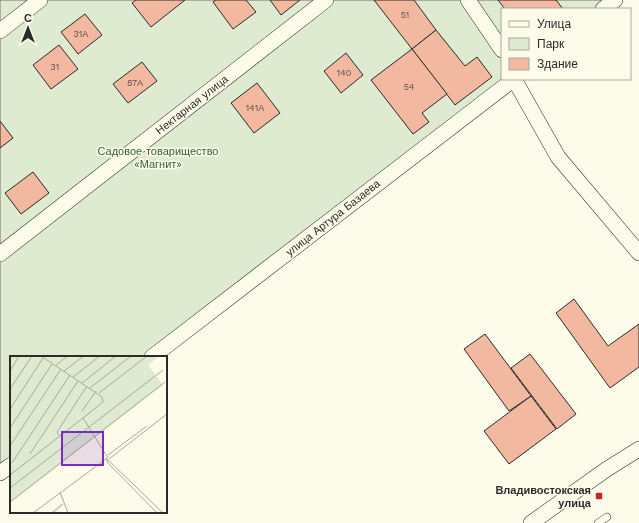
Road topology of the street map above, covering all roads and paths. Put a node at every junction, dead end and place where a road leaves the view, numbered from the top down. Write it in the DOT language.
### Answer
graph roads {
  1 [pos="40,0"];
  2 [pos="326,0"];
  3 [pos="468,0"];
  4 [pos="615,0"];
  5 [pos="604,8"];
  6 [pos="0,31"];
  7 [pos="501,49"];
  8 [pos="513,80"];
  9 [pos="515,80"];
  10 [pos="639,253"];
  11 [pos="0,254"];
  12 [pos="153,356"];
  13 [pos="639,449"];
  14 [pos="639,462"];
  15 [pos="10,466"];
  16 [pos="607,468"];
  17 [pos="0,473"];
  18 [pos="607,517"];
  19 [pos="530,523"];
  20 [pos="598,523"];
  1 -- 6 [label="street"];
  2 -- 11 [label="street, Нектарная улица"];
  3 -- 7 [label="street"];
  4 -- 5 [label="street"];
  8 -- 12 [label="street, улица Артура Базаева"];
  9 -- 10 [label="street"];
  13 -- 16 [label="street"];
  14 -- 16 [label="street"];
  15 -- 17 [label="street"];
  16 -- 19 [label="street"];
  18 -- 20 [label="lane"];
}
